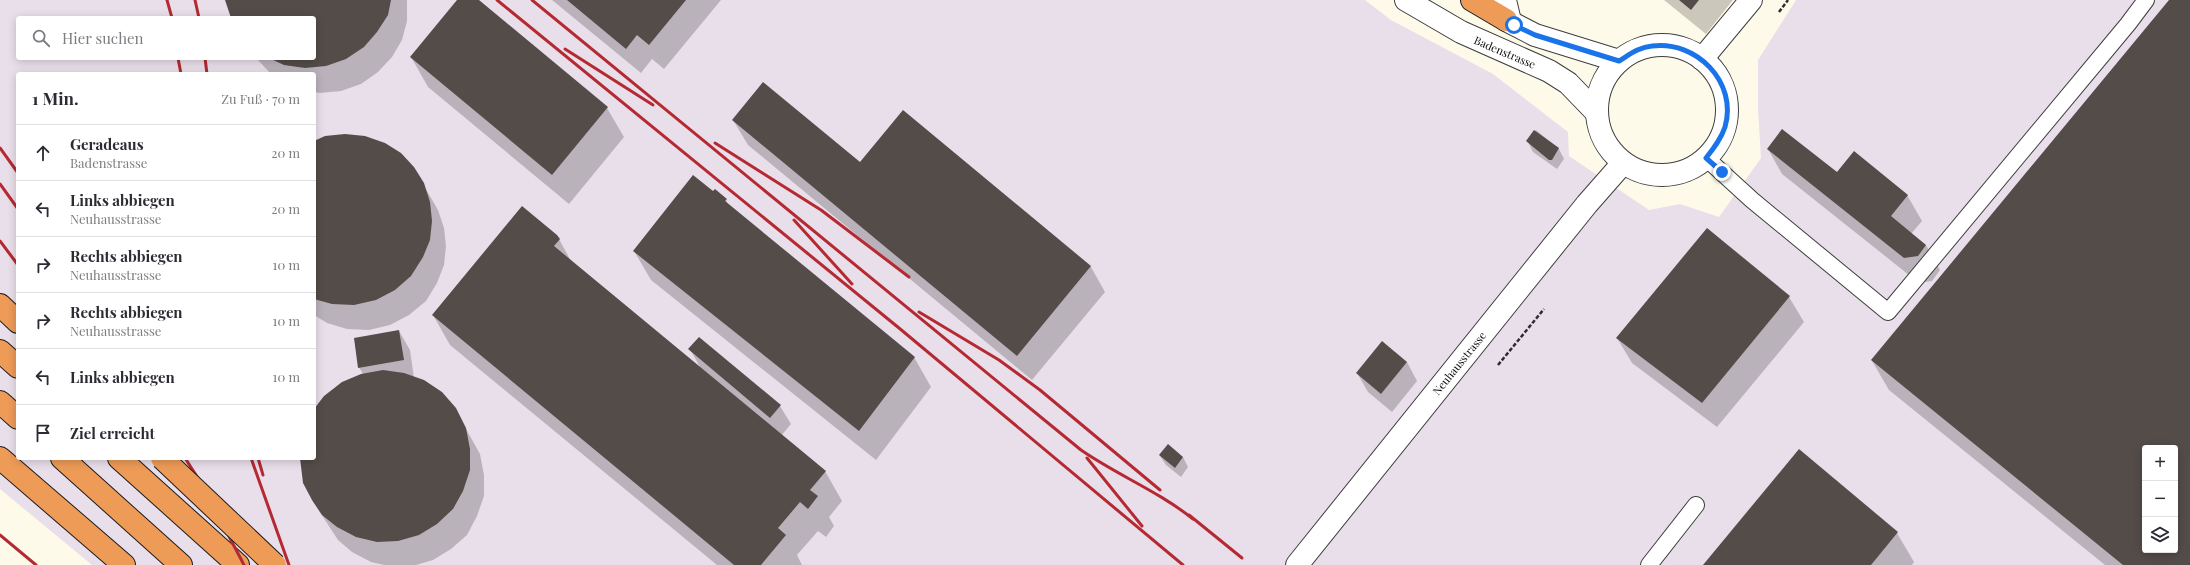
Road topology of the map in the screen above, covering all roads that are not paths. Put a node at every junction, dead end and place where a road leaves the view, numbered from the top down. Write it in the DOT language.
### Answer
graph roads {
  1 [pos="1406,0"];
  2 [pos="1472,0"];
  3 [pos="1489,0"];
  4 [pos="1751,0"];
  5 [pos="2146,0"];
  6 [pos="1509,15"];
  7 [pos="1702,59"];
  8 [pos="1619,61"];
  9 [pos="1597,113"];
  10 [pos="1706,158"];
  11 [pos="1623,163"];
  12 [pos="0,305"];
  13 [pos="16,320"];
  14 [pos="0,351"];
  15 [pos="16,365"];
  16 [pos="0,402"];
  17 [pos="16,416"];
  18 [pos="0,458"];
  19 [pos="64,460"];
  20 [pos="121,460"];
  21 [pos="164,460"];
  22 [pos="1696,506"];
  23 [pos="124,565"];
  24 [pos="181,565"];
  25 [pos="238,565"];
  26 [pos="275,565"];
  27 [pos="1297,565"];
  28 [pos="1649,565"];
  1 -- 9 [label="street, Badenstrasse"];
  2 -- 6 [label="highway"];
  3 -- 6 [label="street"];
  4 -- 7 [label="street"];
  5 -- 10 [label="lane"];
  6 -- 8 [label="street"];
  7 -- 8 [label="street"];
  7 -- 10 [label="street"];
  8 -- 9 [label="street"];
  9 -- 11 [label="street"];
  10 -- 11 [label="street"];
  11 -- 27 [label="street, Neuhausstrasse"];
  12 -- 13 [label="highway"];
  14 -- 15 [label="highway"];
  16 -- 17 [label="highway"];
  18 -- 23 [label="highway"];
  19 -- 24 [label="highway"];
  20 -- 25 [label="highway"];
  21 -- 26 [label="highway, bridge"];
  22 -- 28 [label="lane"];
}
